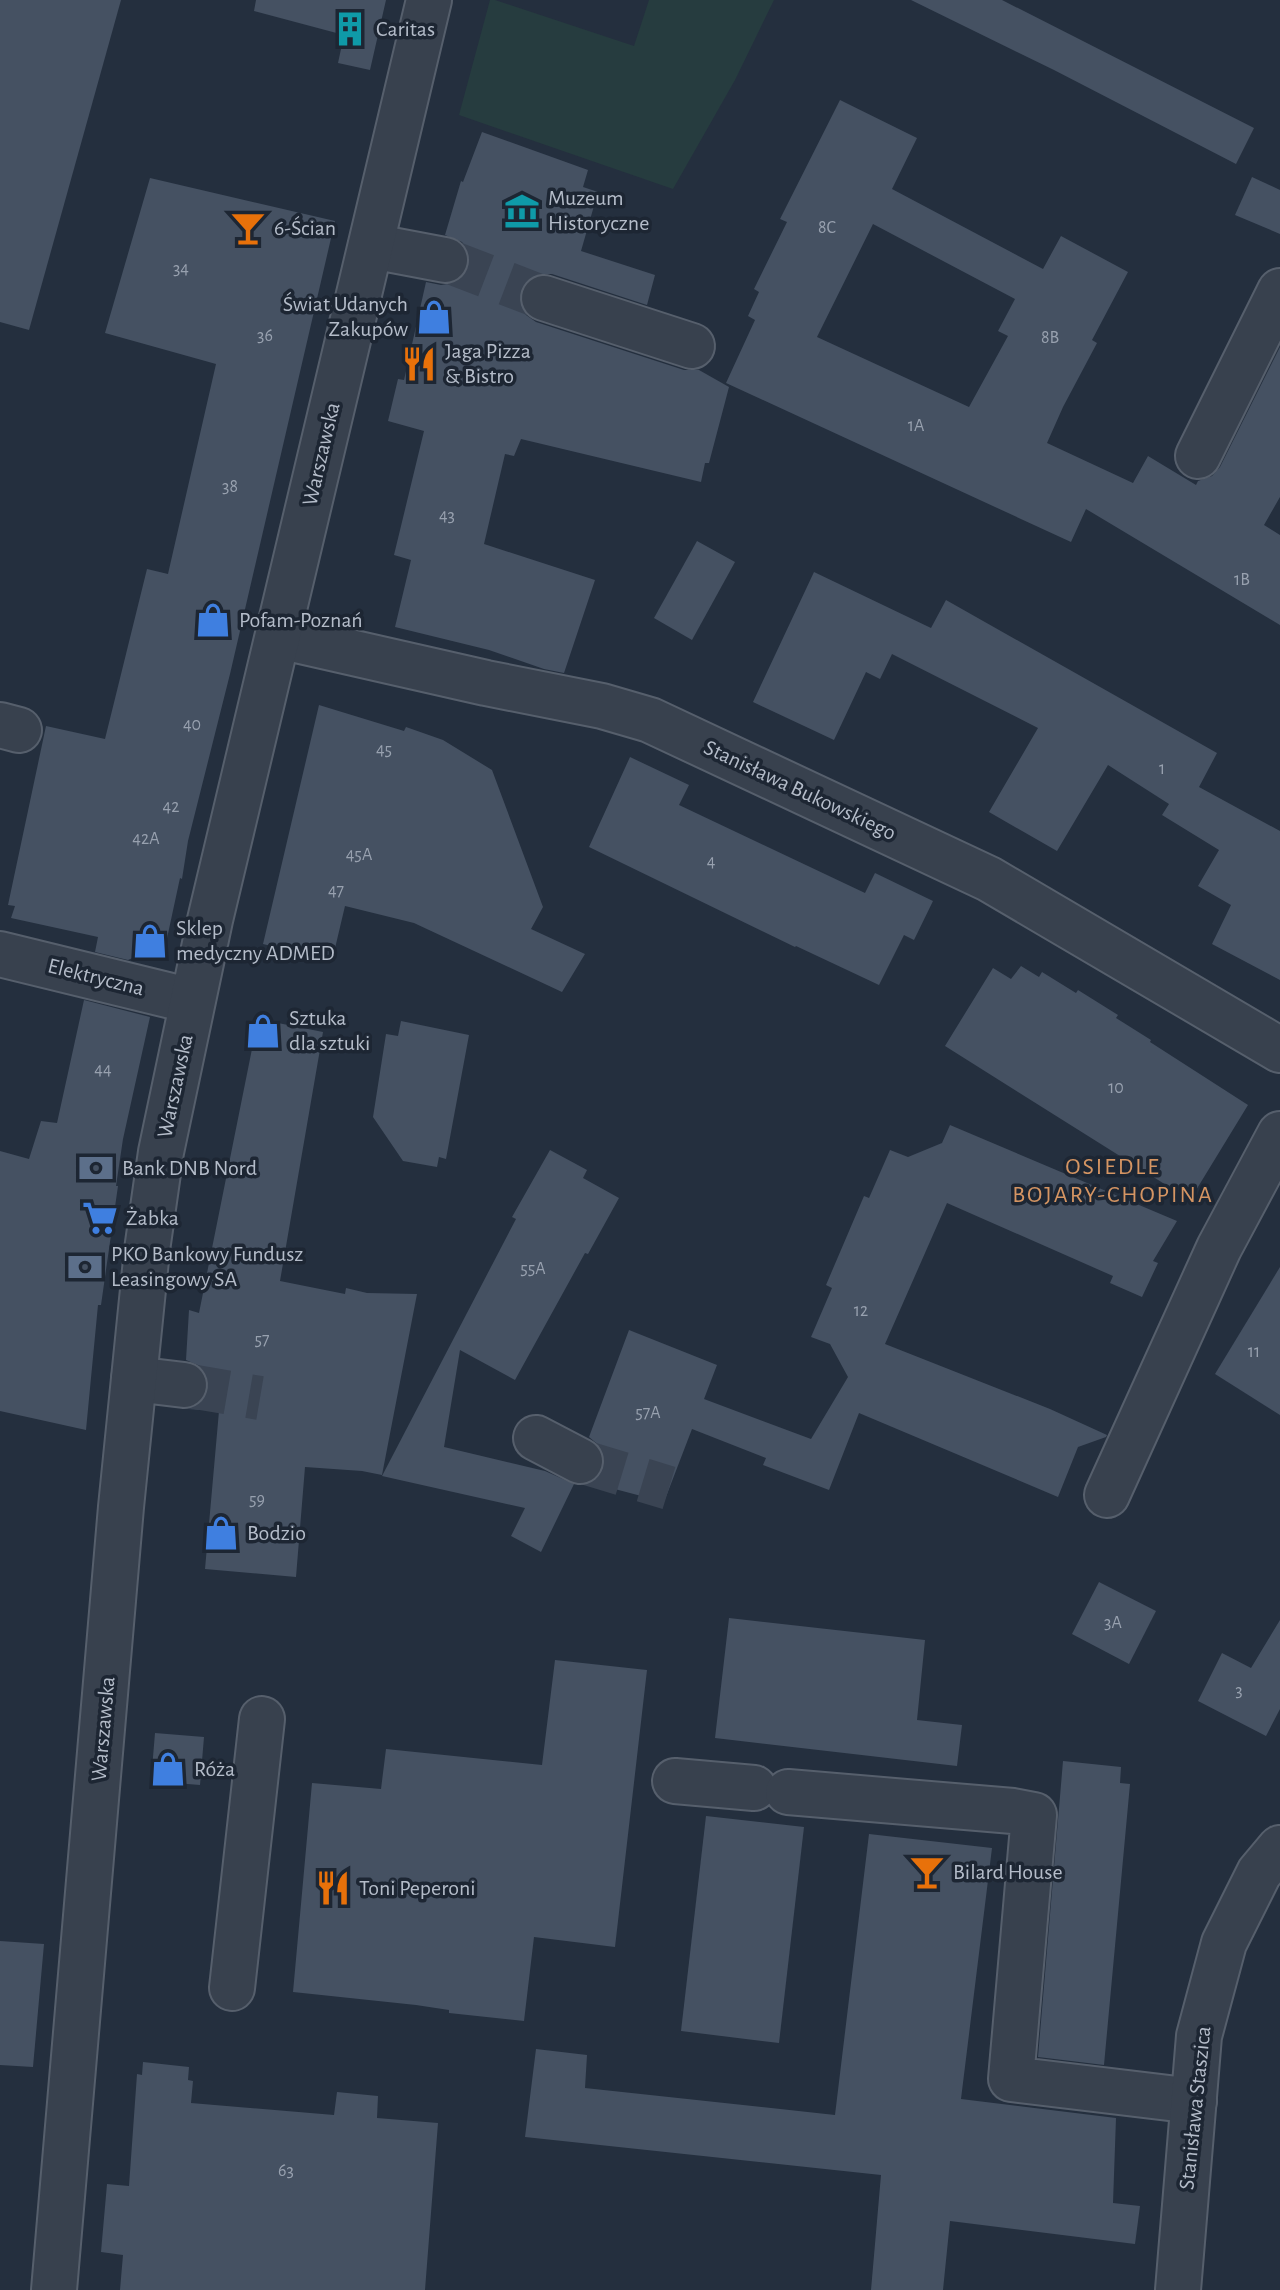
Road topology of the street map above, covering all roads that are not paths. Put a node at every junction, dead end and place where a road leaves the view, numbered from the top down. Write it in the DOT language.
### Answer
graph roads {
  1 [pos="429,0"];
  2 [pos="371,246"];
  3 [pos="445,260"];
  4 [pos="1280,291"];
  5 [pos="544,298"];
  6 [pos="692,346"];
  7 [pos="1198,456"];
  8 [pos="279,636"];
  9 [pos="0,954"];
  10 [pos="192,1001"];
  11 [pos="1280,1050"];
  12 [pos="1280,1134"];
  13 [pos="134,1379"];
  14 [pos="184,1385"];
  15 [pos="536,1438"];
  16 [pos="580,1461"];
  17 [pos="1107,1495"];
  18 [pos="262,1719"];
  19 [pos="675,1781"];
  20 [pos="1280,1848"];
  21 [pos="232,1988"];
  22 [pos="1194,2101"];
  23 [pos="54,2290"];
  24 [pos="1178,2290"];
  1 -- 2 [label="street, Warszawska"];
  2 -- 3 [label="street"];
  2 -- 8 [label="street, Warszawska"];
  4 -- 7 [label="street"];
  5 -- 6 [label="street"];
  8 -- 10 [label="street, Warszawska"];
  8 -- 11 [label="street, Stanisława Bukowskiego"];
  9 -- 10 [label="street, Elektryczna"];
  10 -- 13 [label="street, Warszawska"];
  12 -- 17 [label="street"];
  13 -- 14 [label="street"];
  13 -- 23 [label="street, Warszawska"];
  15 -- 16 [label="street"];
  18 -- 21 [label="street"];
  19 -- 22 [label="street"];
  20 -- 22 [label="street, Stanisława Staszica"];
  22 -- 24 [label="street, Stanisława Staszica"];
}
